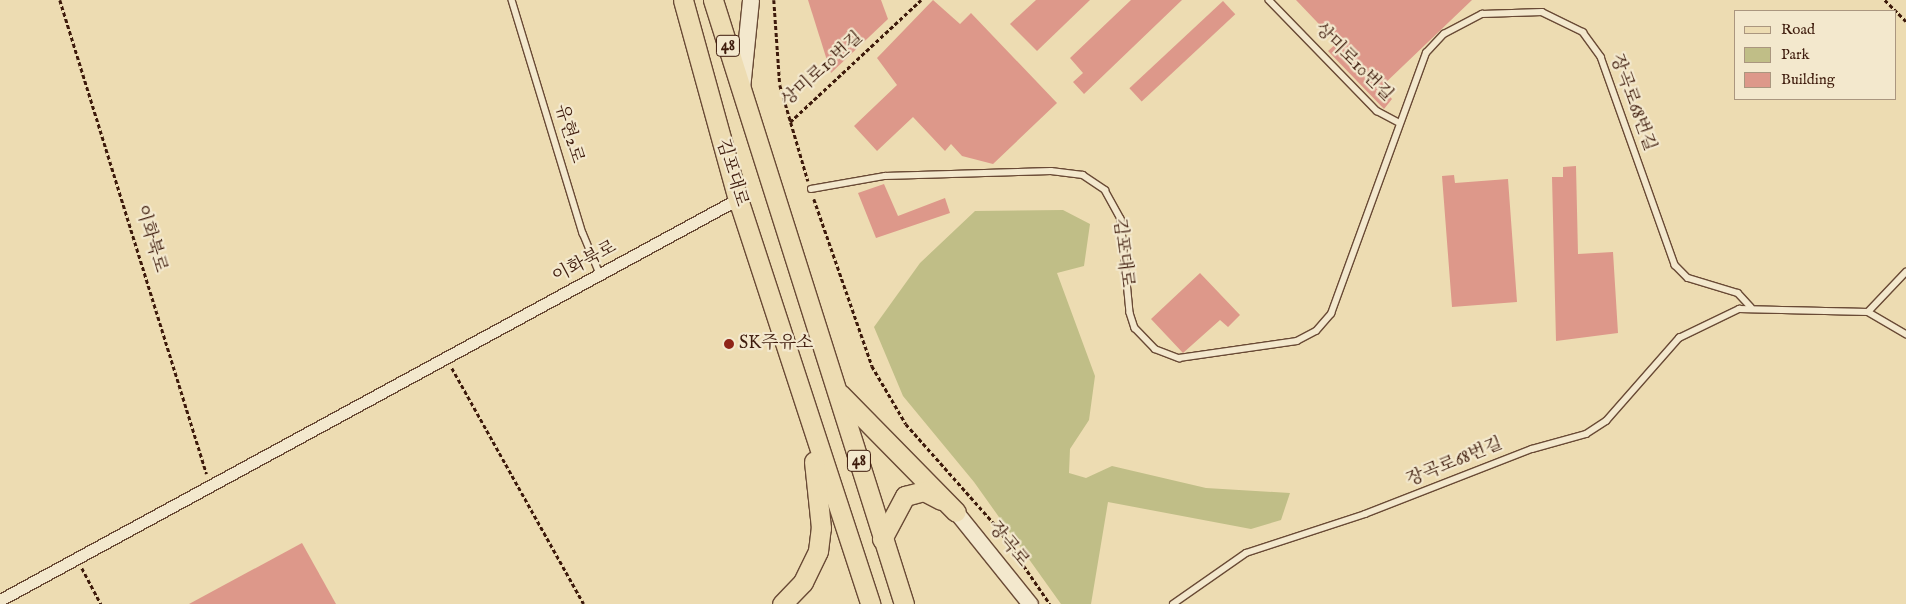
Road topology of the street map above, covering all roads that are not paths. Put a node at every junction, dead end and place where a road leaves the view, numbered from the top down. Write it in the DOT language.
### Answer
graph roads {
  1 [pos="512,0"];
  2 [pos="673,0"];
  3 [pos="683,0"];
  4 [pos="713,0"];
  5 [pos="751,0"];
  6 [pos="1269,0"];
  7 [pos="698,66"];
  8 [pos="742,91"];
  9 [pos="1398,122"];
  10 [pos="811,189"];
  11 [pos="738,200"];
  12 [pos="1906,272"];
  13 [pos="600,275"];
  14 [pos="1345,276"];
  15 [pos="1751,307"];
  16 [pos="1868,312"];
  17 [pos="1906,334"];
  18 [pos="839,393"];
  19 [pos="811,428"];
  20 [pos="956,512"];
  21 [pos="882,539"];
  22 [pos="0,600"];
  23 [pos="782,604"];
  24 [pos="870,604"];
  25 [pos="904,604"];
  26 [pos="1030,604"];
  27 [pos="1173,604"];
  1 -- 13 [label="lane, 유현2로"];
  2 -- 7 [label="main road, 김포대로"];
  3 -- 7 [label="main road, 48"];
  4 -- 8 [label="main road, 48"];
  5 -- 8 [label="main road, 김포대로"];
  6 -- 9 [label="lane, 상미로10번길"];
  7 -- 11 [label="main road, 김포대로 / 48"];
  8 -- 18 [label="main road, 김포대로 / 48"];
  9 -- 14 [label="lane, 장곡로68번길"];
  9 -- 15 [label="lane, 장곡로68번길"];
  10 -- 14 [label="lane, 김포대로"];
  11 -- 13 [label="street, 이화북로"];
  11 -- 19 [label="main road, 김포대로 / 48"];
  12 -- 16 [label="lane"];
  13 -- 22 [label="street, 이화북로"];
  15 -- 16 [label="lane, 장곡로68번길"];
  15 -- 27 [label="lane, 장곡로68번길"];
  16 -- 17 [label="lane, 장곡로68번길"];
  18 -- 20 [label="main road"];
  18 -- 21 [label="main road, 김포대로 / 48"];
  19 -- 23 [label="main road"];
  19 -- 24 [label="main road, 김포대로 / 48"];
  20 -- 21 [label="main road"];
  20 -- 26 [label="street, 장곡로"];
  21 -- 25 [label="main road, 김포대로 / 48"];
}
